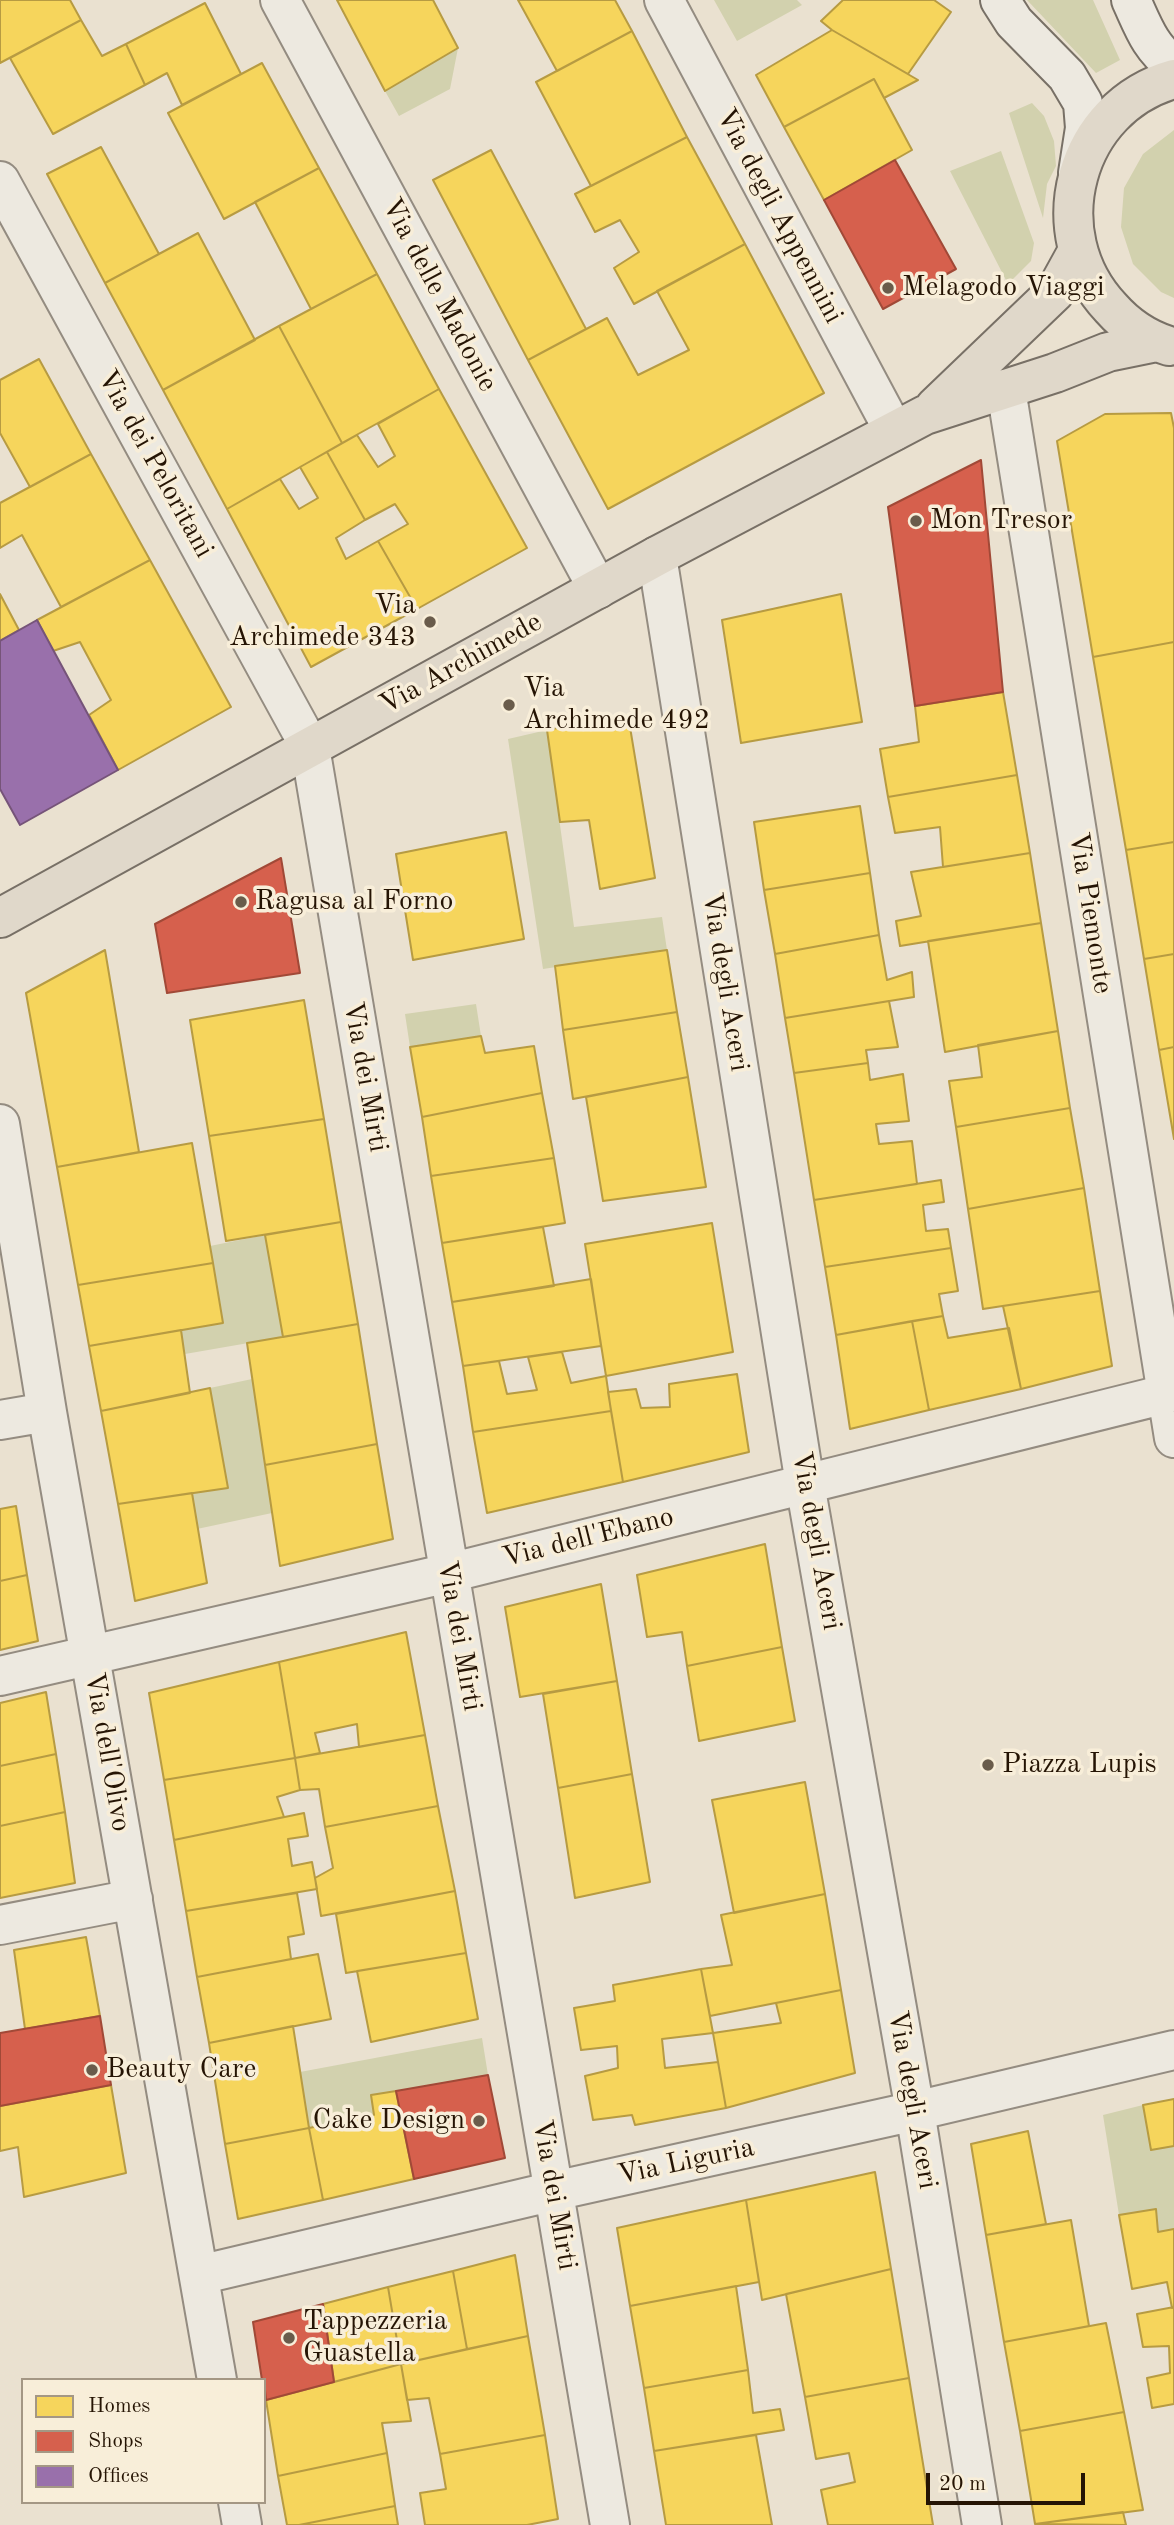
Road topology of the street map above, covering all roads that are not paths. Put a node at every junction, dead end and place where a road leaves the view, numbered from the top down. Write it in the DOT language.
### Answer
graph roads {
  1 [pos="280,0"];
  2 [pos="664,0"];
  3 [pos="1000,0"];
  4 [pos="1132,0"];
  5 [pos="1174,65"];
  6 [pos="1174,79"];
  7 [pos="1078,174"];
  8 [pos="0,181"];
  9 [pos="1077,252"];
  10 [pos="1166,345"];
  11 [pos="1006,388"];
  12 [pos="909,423"];
  13 [pos="657,556"];
  14 [pos="597,589"];
  15 [pos="310,747"];
  16 [pos="4,907"];
  17 [pos="0,1124"];
  18 [pos="1170,1393"];
  19 [pos="47,1412"];
  20 [pos="0,1420"];
  21 [pos="1174,1438"];
  22 [pos="805,1484"];
  23 [pos="449,1573"];
  24 [pos="90,1655"];
  25 [pos="0,1676"];
  26 [pos="133,1899"];
  27 [pos="0,1924"];
  28 [pos="1174,2050"];
  29 [pos="915,2111"];
  30 [pos="554,2191"];
  31 [pos="199,2275"];
  32 [pos="217,2378"];
  33 [pos="238,2504"];
  34 [pos="242,2525"];
  35 [pos="610,2525"];
  36 [pos="982,2525"];
  1 -- 14 [label="street, Via delle Madonie"];
  2 -- 12 [label="street, Via degli Appennini"];
  3 -- 7 [label="street"];
  4 -- 5 [label="street"];
  6 -- 7 [label="main road"];
  7 -- 9 [label="main road"];
  8 -- 15 [label="street, Via dei Peloritani"];
  9 -- 10 [label="main road"];
  9 -- 12 [label="main road"];
  10 -- 11 [label="main road"];
  11 -- 12 [label="main road"];
  11 -- 18 [label="street, Via Piemonte"];
  12 -- 13 [label="main road, Via Archimede"];
  13 -- 14 [label="main road, Via Archimede"];
  13 -- 22 [label="street, Via degli Aceri"];
  14 -- 15 [label="main road, Via Archimede"];
  15 -- 16 [label="main road, Via Archimede"];
  15 -- 23 [label="street, Via dei Mirti"];
  17 -- 19 [label="street, Via dell'Olivo"];
  18 -- 21 [label="street, Via Piemonte"];
  18 -- 22 [label="street, Via dell'Ebano"];
  19 -- 20 [label="street"];
  19 -- 24 [label="street, Via dell'Olivo"];
  22 -- 23 [label="street, Via dell'Ebano"];
  22 -- 29 [label="street, Via degli Aceri"];
  23 -- 24 [label="street, Via dell'Ebano"];
  23 -- 30 [label="street, Via dei Mirti"];
  24 -- 25 [label="street, Via dell'Ebano"];
  24 -- 26 [label="street, Via dell'Olivo"];
  26 -- 27 [label="street"];
  26 -- 31 [label="street, Via dell'Olivo"];
  28 -- 29 [label="street, Via Liguria"];
  29 -- 30 [label="street, Via Liguria"];
  29 -- 36 [label="street, Via degli Aceri"];
  30 -- 31 [label="street, Via Liguria"];
  30 -- 35 [label="street, Via dei Mirti"];
  31 -- 32 [label="street, Via dell'Olivo"];
  33 -- 34 [label="street"];
}
